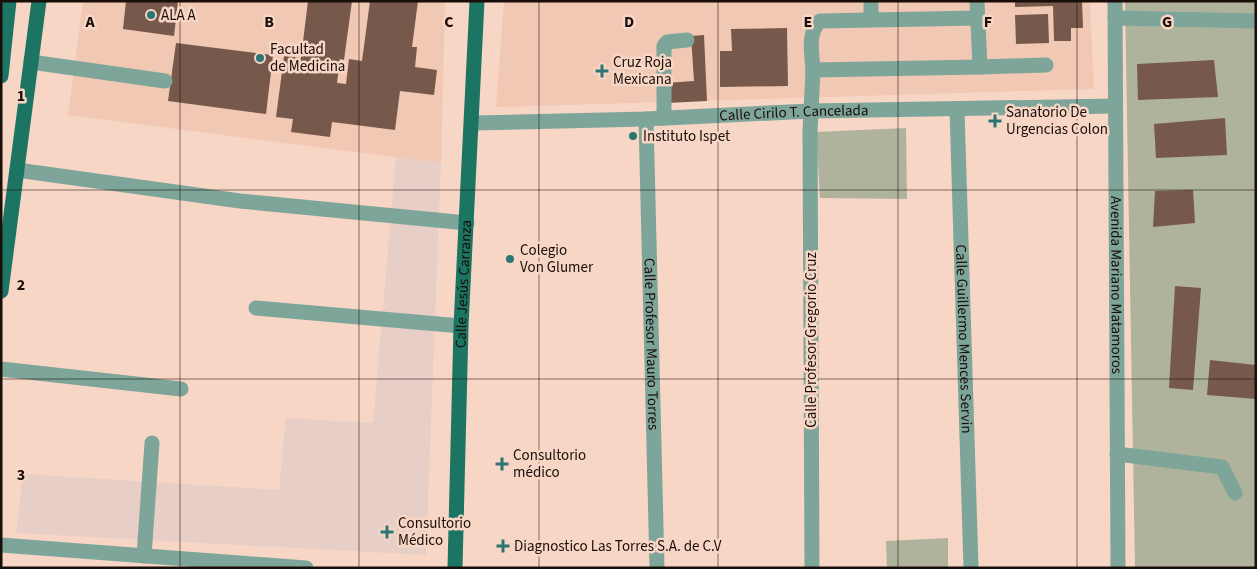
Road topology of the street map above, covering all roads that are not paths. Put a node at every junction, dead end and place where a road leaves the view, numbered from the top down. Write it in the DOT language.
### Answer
graph roads {
  1 [pos="9,1"];
  2 [pos="39,1"];
  3 [pos="477,1"];
  4 [pos="871,1"];
  5 [pos="977,1"];
  6 [pos="1115,1"];
  7 [pos="978,18"];
  8 [pos="1115,18"];
  9 [pos="871,19"];
  10 [pos="1256,21"];
  11 [pos="687,40"];
  12 [pos="31,62"];
  13 [pos="1046,65"];
  14 [pos="980,67"];
  15 [pos="812,70"];
  16 [pos="1,76"];
  17 [pos="165,81"];
  18 [pos="1115,106"];
  19 [pos="957,110"];
  20 [pos="811,111"];
  21 [pos="664,118"];
  22 [pos="646,119"];
  23 [pos="473,123"];
  24 [pos="17,170"];
  25 [pos="467,223"];
  26 [pos="3,264"];
  27 [pos="1,291"];
  28 [pos="256,308"];
  29 [pos="461,326"];
  30 [pos="1,369"];
  31 [pos="181,389"];
  32 [pos="152,443"];
  33 [pos="1117,454"];
  34 [pos="1235,493"];
  35 [pos="1,545"];
  36 [pos="144,556"];
  37 [pos="306,568"];
  38 [pos="455,568"];
  39 [pos="657,568"];
  40 [pos="812,568"];
  41 [pos="971,568"];
  42 [pos="1118,568"];
  1 -- 16 [label="main road"];
  2 -- 12 [label="main road"];
  3 -- 23 [label="main road, Calle Jesús Carranza"];
  4 -- 9 [label="street"];
  5 -- 7 [label="street"];
  6 -- 8 [label="street, Avenida Mariano Matamoros"];
  7 -- 9 [label="street"];
  7 -- 14 [label="street"];
  8 -- 10 [label="street"];
  8 -- 18 [label="street, Avenida Mariano Matamoros"];
  9 -- 15 [label="street, Calle Profesor Gregorio Cruz"];
  11 -- 21 [label="street"];
  12 -- 17 [label="street"];
  12 -- 24 [label="main road"];
  13 -- 14 [label="street"];
  14 -- 15 [label="street"];
  15 -- 20 [label="street, Calle Profesor Gregorio Cruz"];
  18 -- 19 [label="street, Calle Cirilo T. Cancelada"];
  18 -- 33 [label="street, Avenida Mariano Matamoros"];
  19 -- 20 [label="street, Calle Cirilo T. Cancelada"];
  19 -- 41 [label="street, Calle Guillermo Mences Servin"];
  20 -- 21 [label="street, Calle Cirilo T. Cancelada"];
  20 -- 40 [label="street, Calle Profesor Gregorio Cruz"];
  21 -- 22 [label="street, Calle Cirilo T. Cancelada"];
  22 -- 23 [label="street, Calle Cirilo T. Cancelada"];
  22 -- 39 [label="street, Calle Profesor Mauro Torres"];
  23 -- 25 [label="main road, Calle Jesús Carranza"];
  24 -- 25 [label="street"];
  24 -- 26 [label="main road"];
  25 -- 29 [label="main road, Calle Jesús Carranza"];
  26 -- 27 [label="main road"];
  28 -- 29 [label="street"];
  29 -- 38 [label="main road, Calle Jesús Carranza"];
  30 -- 31 [label="street"];
  32 -- 36 [label="street"];
  33 -- 34 [label="street"];
  33 -- 42 [label="street, Avenida Mariano Matamoros"];
  35 -- 36 [label="street"];
  36 -- 37 [label="street"];
}
